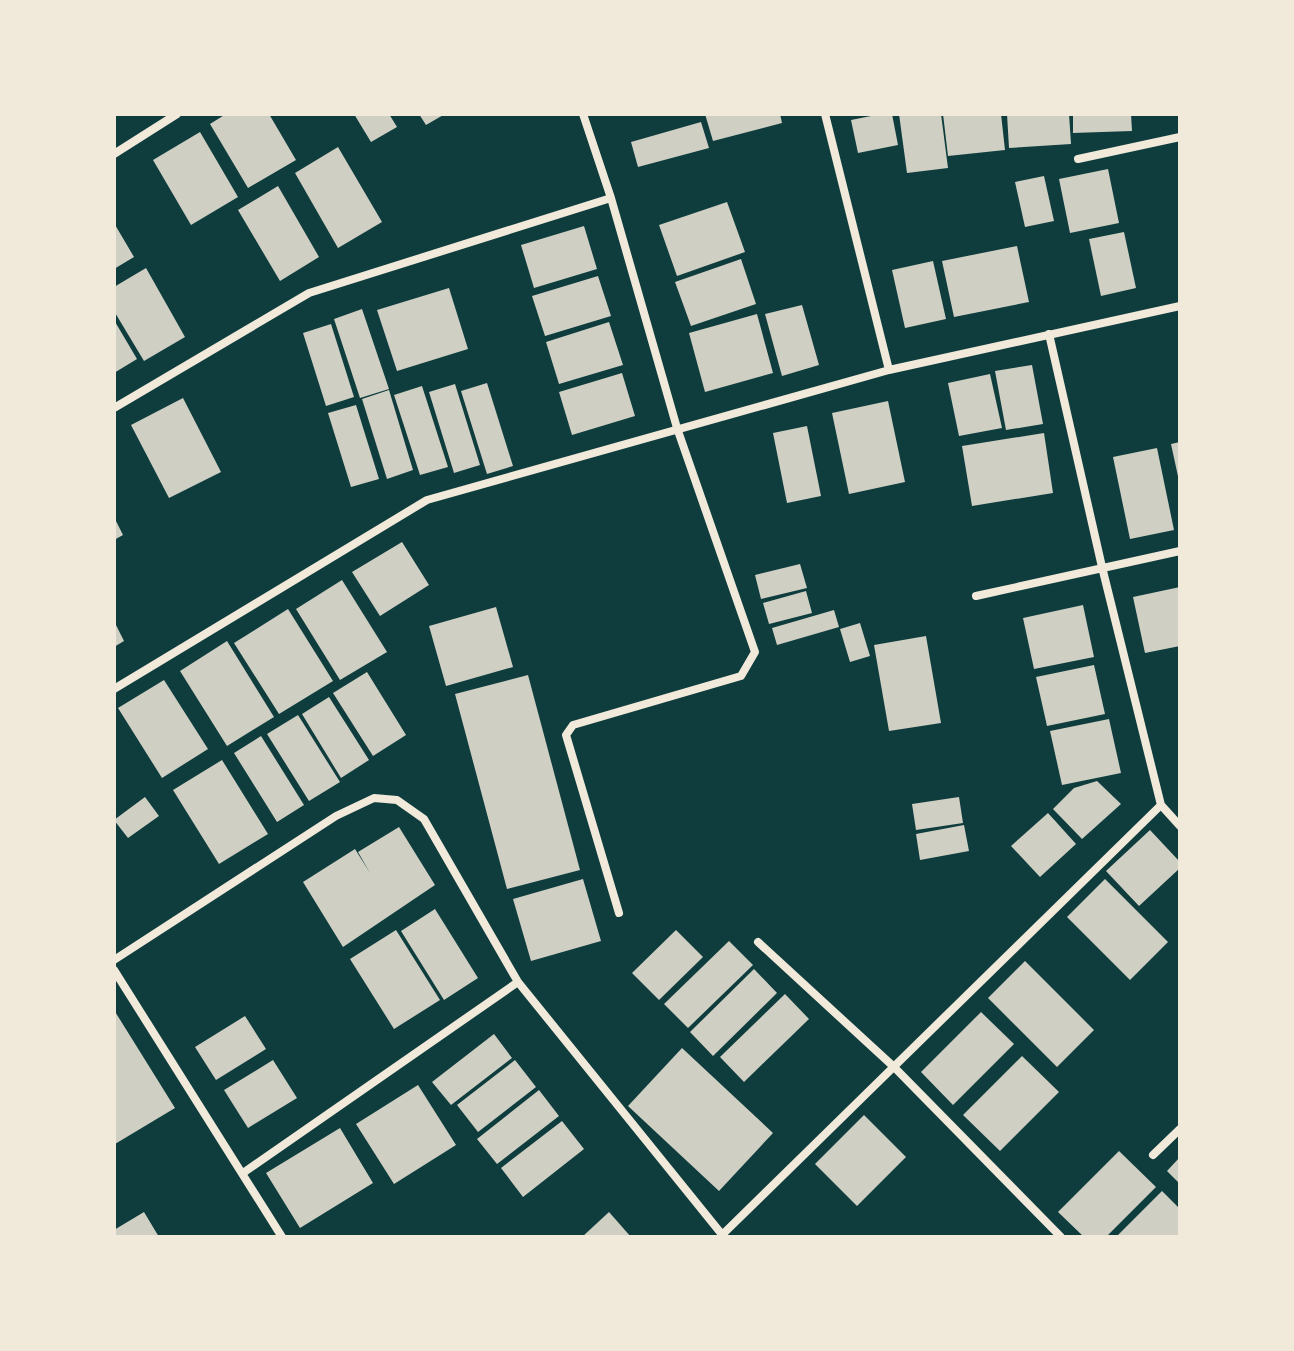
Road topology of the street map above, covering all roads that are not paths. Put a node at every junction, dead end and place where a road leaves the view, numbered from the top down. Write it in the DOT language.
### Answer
graph roads {
  1 [pos="177,114"];
  2 [pos="583,114"];
  3 [pos="825,114"];
  4 [pos="1180,137"];
  5 [pos="114,154"];
  6 [pos="1078,159"];
  7 [pos="611,198"];
  8 [pos="1180,306"];
  9 [pos="1049,334"];
  10 [pos="889,370"];
  11 [pos="114,408"];
  12 [pos="677,428"];
  13 [pos="1180,551"];
  14 [pos="1102,567"];
  15 [pos="976,596"];
  16 [pos="114,689"];
  17 [pos="1161,805"];
  18 [pos="1180,826"];
  19 [pos="619,913"];
  20 [pos="758,942"];
  21 [pos="114,960"];
  22 [pos="114,970"];
  23 [pos="518,982"];
  24 [pos="894,1067"];
  25 [pos="1180,1129"];
  26 [pos="1153,1155"];
  27 [pos="243,1173"];
  28 [pos="722,1236"];
  29 [pos="282,1237"];
  30 [pos="1061,1237"];
  1 -- 5 [label="street"];
  2 -- 7 [label="street"];
  3 -- 10 [label="street"];
  4 -- 6 [label="street"];
  7 -- 11 [label="street"];
  7 -- 12 [label="street"];
  8 -- 9 [label="street"];
  9 -- 10 [label="street"];
  9 -- 14 [label="street"];
  10 -- 12 [label="street"];
  12 -- 16 [label="street"];
  12 -- 19 [label="street"];
  13 -- 14 [label="street"];
  14 -- 15 [label="street"];
  14 -- 17 [label="street"];
  17 -- 18 [label="street"];
  17 -- 24 [label="street"];
  20 -- 24 [label="street"];
  21 -- 23 [label="street"];
  22 -- 27 [label="street"];
  23 -- 27 [label="street"];
  23 -- 28 [label="street"];
  24 -- 28 [label="street"];
  24 -- 30 [label="street"];
  25 -- 26 [label="street"];
  27 -- 29 [label="street"];
}
